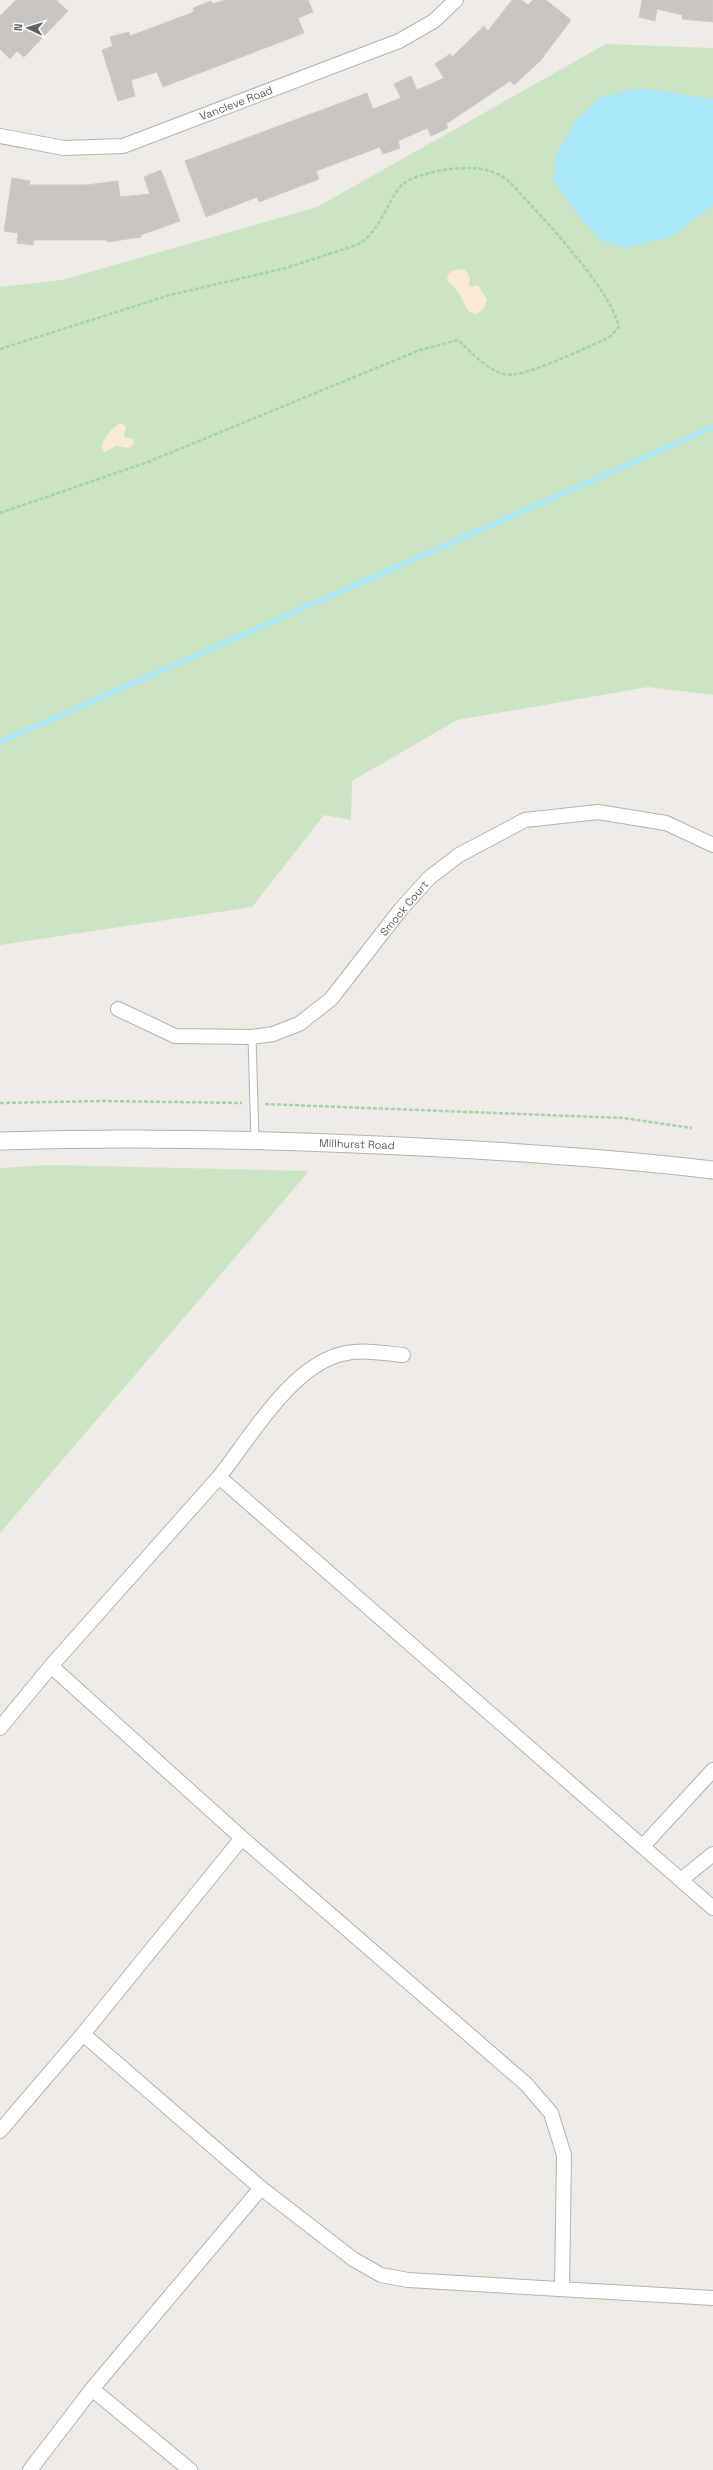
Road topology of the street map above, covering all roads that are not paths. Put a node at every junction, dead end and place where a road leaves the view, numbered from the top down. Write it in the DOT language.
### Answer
graph roads {
  1 [pos="456,0"];
  2 [pos="0,136"];
  3 [pos="713,845"];
  4 [pos="118,1009"];
  5 [pos="252,1037"];
  6 [pos="256,1140"];
  7 [pos="0,1141"];
  8 [pos="713,1170"];
  9 [pos="403,1355"];
  10 [pos="219,1478"];
  11 [pos="51,1666"];
  12 [pos="0,1728"];
  13 [pos="713,1770"];
  14 [pos="242,1838"];
  15 [pos="643,1846"];
  16 [pos="713,1854"];
  17 [pos="681,1880"];
  18 [pos="713,1908"];
  19 [pos="83,2034"];
  20 [pos="0,2131"];
  21 [pos="261,2188"];
  22 [pos="562,2288"];
  23 [pos="713,2298"];
  24 [pos="92,2389"];
  25 [pos="30,2470"];
  26 [pos="190,2470"];
  1 -- 2 [label="street, Vancleve Road"];
  3 -- 5 [label="street, Smock Court"];
  4 -- 5 [label="street, Smock Court"];
  5 -- 6 [label="lane"];
  6 -- 7 [label="street, Millhurst Road"];
  6 -- 8 [label="street, Millhurst Road"];
  9 -- 10 [label="street"];
  10 -- 11 [label="street"];
  10 -- 15 [label="street"];
  11 -- 12 [label="street"];
  11 -- 14 [label="street"];
  13 -- 15 [label="street"];
  14 -- 19 [label="street"];
  14 -- 22 [label="street"];
  15 -- 17 [label="street"];
  16 -- 17 [label="street"];
  17 -- 18 [label="street"];
  19 -- 20 [label="street"];
  19 -- 21 [label="street"];
  21 -- 22 [label="street"];
  21 -- 24 [label="street"];
  22 -- 23 [label="street"];
  24 -- 25 [label="street"];
  24 -- 26 [label="street"];
}
